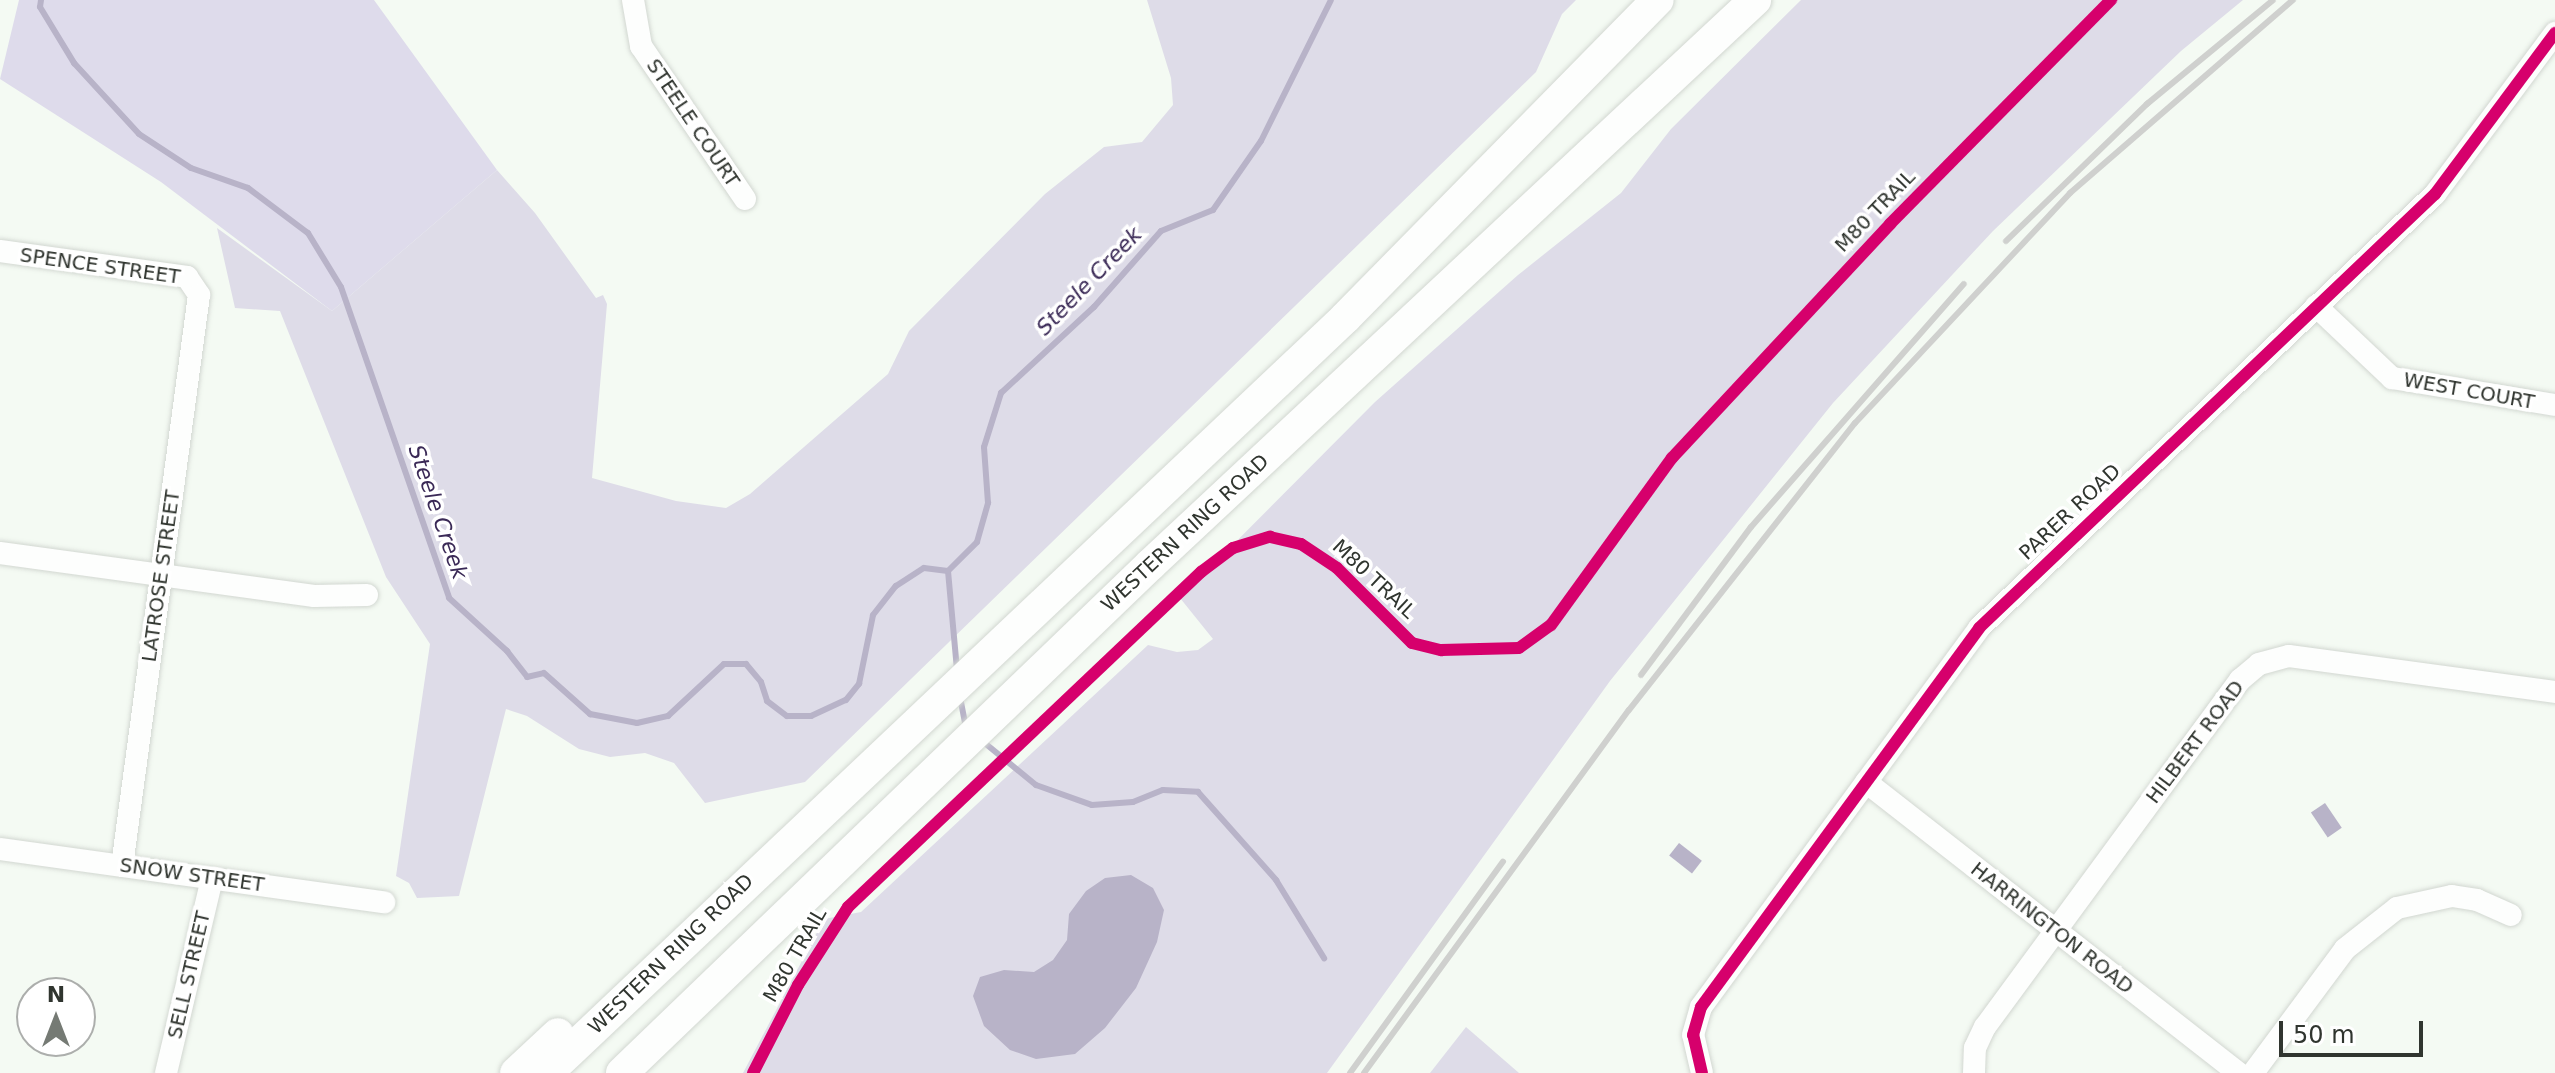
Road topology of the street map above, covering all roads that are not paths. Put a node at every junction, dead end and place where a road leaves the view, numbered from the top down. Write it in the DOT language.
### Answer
graph roads {
  1 [pos="633,0"];
  2 [pos="1658,0"];
  3 [pos="1755,0"];
  4 [pos="2550,47"];
  5 [pos="745,199"];
  6 [pos="0,251"];
  7 [pos="197,286"];
  8 [pos="2316,306"];
  9 [pos="2555,405"];
  10 [pos="0,553"];
  11 [pos="160,576"];
  12 [pos="367,595"];
  13 [pos="2555,692"];
  14 [pos="1866,782"];
  15 [pos="816,814"];
  16 [pos="0,849"];
  17 [pos="122,866"];
  18 [pos="835,868"];
  19 [pos="212,878"];
  20 [pos="384,902"];
  21 [pos="2511,915"];
  22 [pos="2055,930"];
  23 [pos="166,1073"];
  24 [pos="516,1073"];
  25 [pos="547,1073"];
  26 [pos="622,1073"];
  27 [pos="640,1073"];
  28 [pos="1702,1073"];
  29 [pos="1974,1073"];
  30 [pos="2239,1073"];
  31 [pos="2253,1073"];
  1 -- 5 [label="street, STEELE COURT"];
  2 -- 15 [label="highway, WESTERN RING ROAD"];
  3 -- 18 [label="highway, WESTERN RING ROAD"];
  4 -- 8 [label="street, PARER ROAD"];
  6 -- 7 [label="street, SPENCE STREET"];
  7 -- 11 [label="street, LATROSE STREET"];
  8 -- 9 [label="street, WEST COURT"];
  8 -- 14 [label="street, PARER ROAD"];
  10 -- 11 [label="street"];
  11 -- 12 [label="street"];
  11 -- 17 [label="street, LATROSE STREET"];
  13 -- 22 [label="street, HILBERT ROAD"];
  14 -- 22 [label="street, HARRINGTON ROAD"];
  14 -- 28 [label="street, PARER ROAD"];
  15 -- 24 [label="highway"];
  15 -- 25 [label="highway, WESTERN RING ROAD"];
  16 -- 17 [label="street, SNOW STREET"];
  17 -- 19 [label="street, SNOW STREET"];
  18 -- 26 [label="highway, WESTERN RING ROAD"];
  18 -- 27 [label="highway"];
  19 -- 20 [label="street, SNOW STREET"];
  19 -- 23 [label="street, SELL STREET"];
  21 -- 31 [label="street"];
  22 -- 29 [label="street, HILBERT ROAD"];
  22 -- 30 [label="street, HARRINGTON ROAD"];
}
